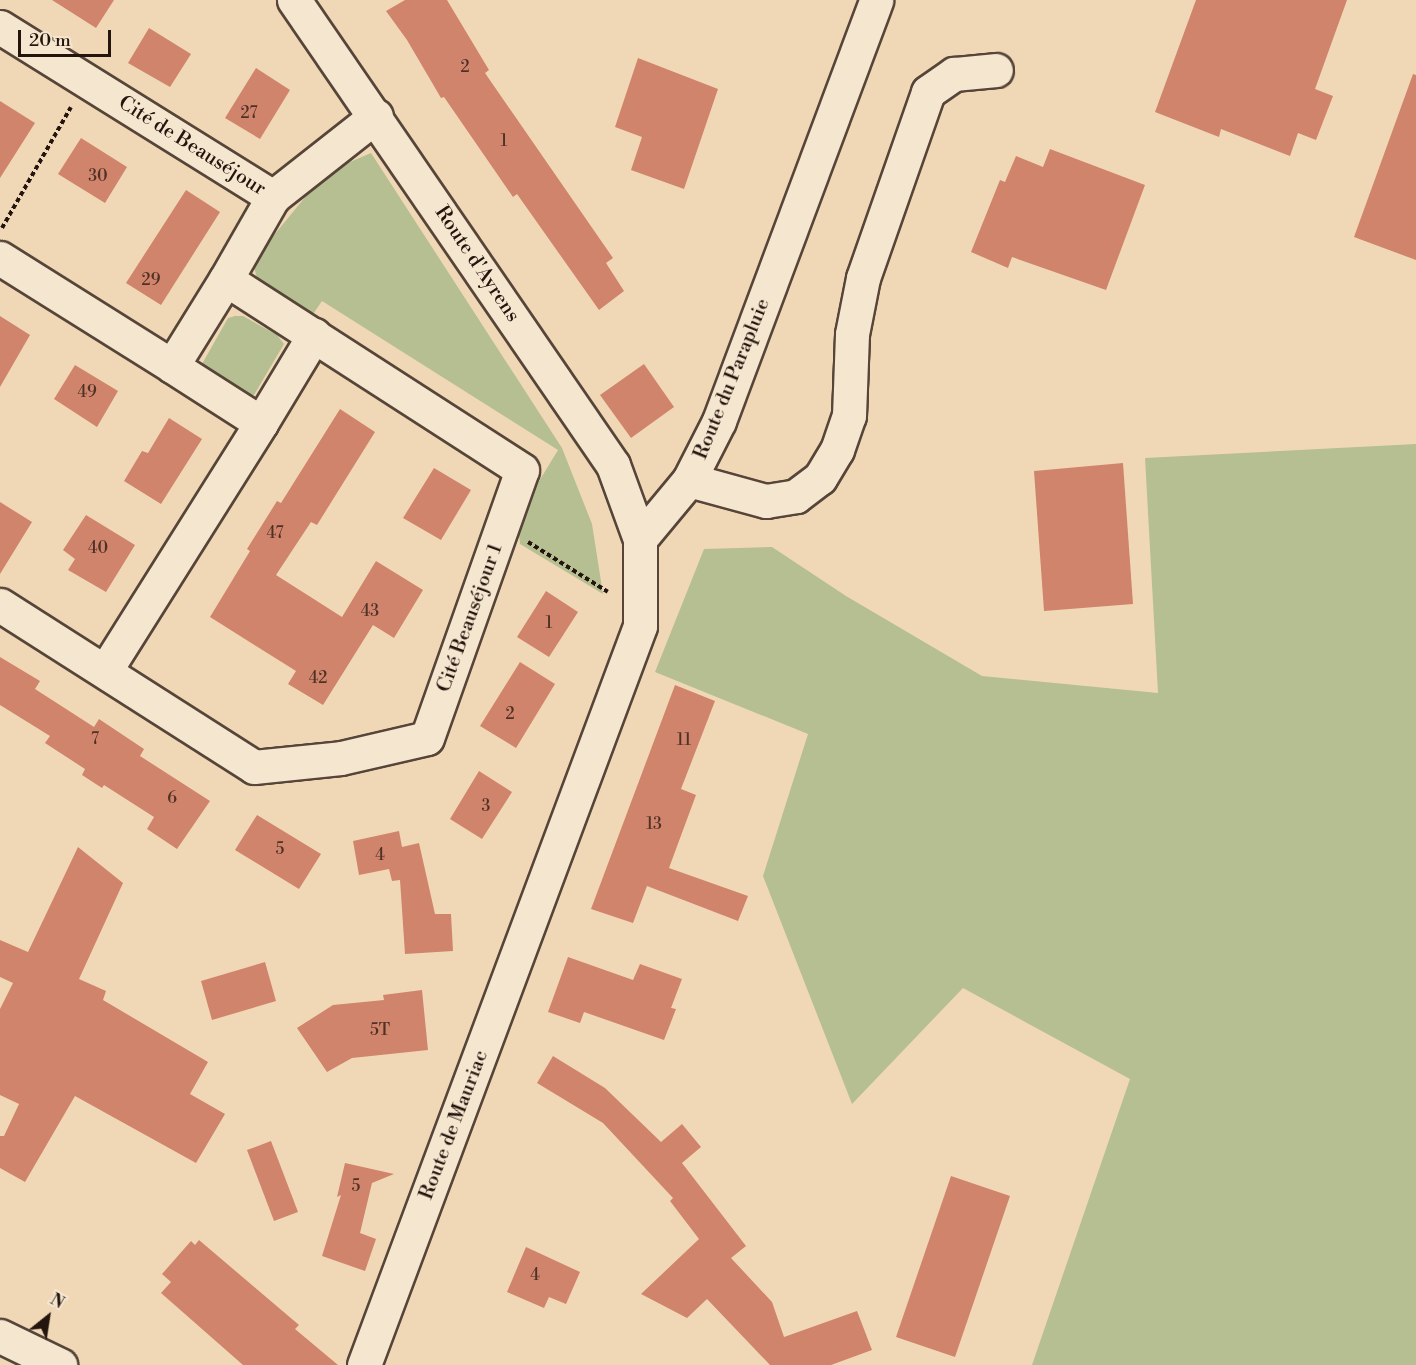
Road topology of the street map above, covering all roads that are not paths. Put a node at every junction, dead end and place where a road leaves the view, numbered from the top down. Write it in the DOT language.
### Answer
graph roads {
  1 [pos="294,0"];
  2 [pos="876,0"];
  3 [pos="0,27"];
  4 [pos="996,70"];
  5 [pos="376,116"];
  6 [pos="273,197"];
  7 [pos="0,258"];
  8 [pos="226,279"];
  9 [pos="314,335"];
  10 [pos="172,366"];
  11 [pos="261,423"];
  12 [pos="689,480"];
  13 [pos="640,539"];
  14 [pos="0,605"];
  15 [pos="105,671"];
  16 [pos="0,1336"];
  17 [pos="60,1365"];
  18 [pos="364,1365"];
  1 -- 5 [label="street, Route d'Ayrens"];
  2 -- 12 [label="street, Route du Parapluie"];
  3 -- 6 [label="street, Cité de Beauséjour"];
  4 -- 12 [label="street"];
  5 -- 6 [label="street, Cité de Beauséjour"];
  5 -- 13 [label="street, Route d'Ayrens"];
  6 -- 8 [label="street"];
  7 -- 10 [label="street"];
  8 -- 9 [label="street, Cité Beauséjour 1"];
  8 -- 10 [label="street"];
  9 -- 11 [label="street"];
  9 -- 15 [label="street, Cité Beauséjour 1"];
  10 -- 11 [label="street"];
  11 -- 15 [label="street"];
  12 -- 13 [label="street, Route du Parapluie"];
  13 -- 18 [label="street, Route de Mauriac"];
  14 -- 15 [label="street, Cité Beauséjour 1"];
  16 -- 17 [label="street"];
}
